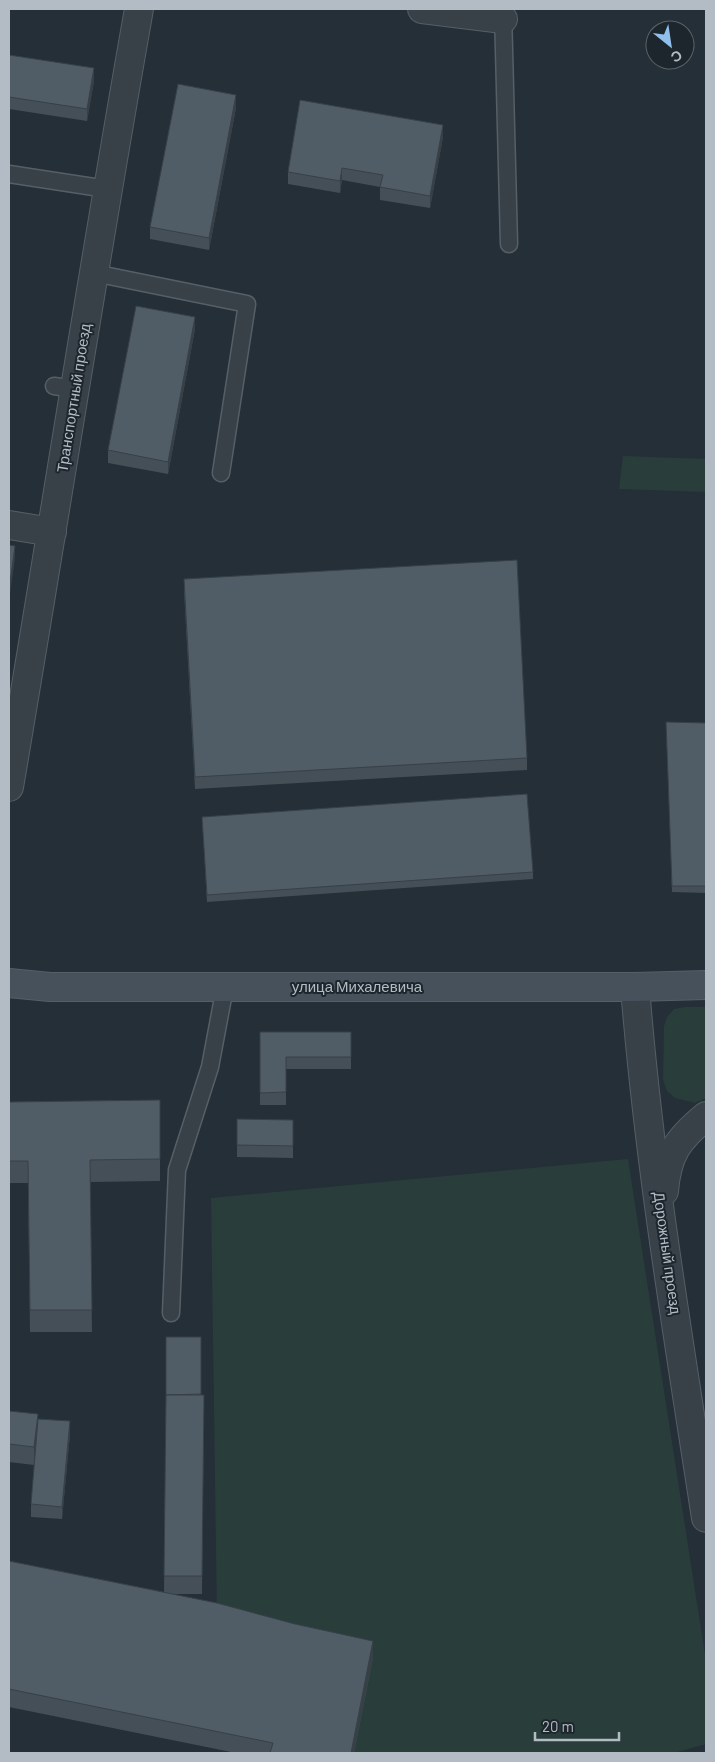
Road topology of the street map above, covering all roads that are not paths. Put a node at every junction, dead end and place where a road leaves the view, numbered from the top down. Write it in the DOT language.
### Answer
graph roads {
  1 [pos="140,9"];
  2 [pos="422,9"];
  3 [pos="503,14"];
  4 [pos="9,174"];
  5 [pos="108,189"];
  6 [pos="509,244"];
  7 [pos="94,273"];
  8 [pos="221,473"];
  9 [pos="9,524"];
  10 [pos="52,532"];
  11 [pos="9,787"];
  12 [pos="9,983"];
  13 [pos="706,985"];
  14 [pos="225,987"];
  15 [pos="635,987"];
  16 [pos="706,1116"];
  17 [pos="661,1220"];
  18 [pos="171,1313"];
  19 [pos="706,1518"];
  1 -- 5 [label="street, Транспортный проезд"];
  2 -- 3 [label="street"];
  3 -- 6 [label="lane"];
  4 -- 5 [label="lane"];
  5 -- 7 [label="street, Транспортный проезд"];
  7 -- 8 [label="lane"];
  7 -- 10 [label="street, Транспортный проезд"];
  9 -- 10 [label="street"];
  10 -- 11 [label="street, Транспортный проезд"];
  12 -- 14 [label="main road, улица Михалевича"];
  13 -- 15 [label="main road, улица Михалевича"];
  14 -- 15 [label="main road, улица Михалевича"];
  14 -- 18 [label="lane"];
  15 -- 17 [label="street, Дорожный проезд"];
  16 -- 17 [label="street"];
  17 -- 19 [label="street, Дорожный проезд"];
}
